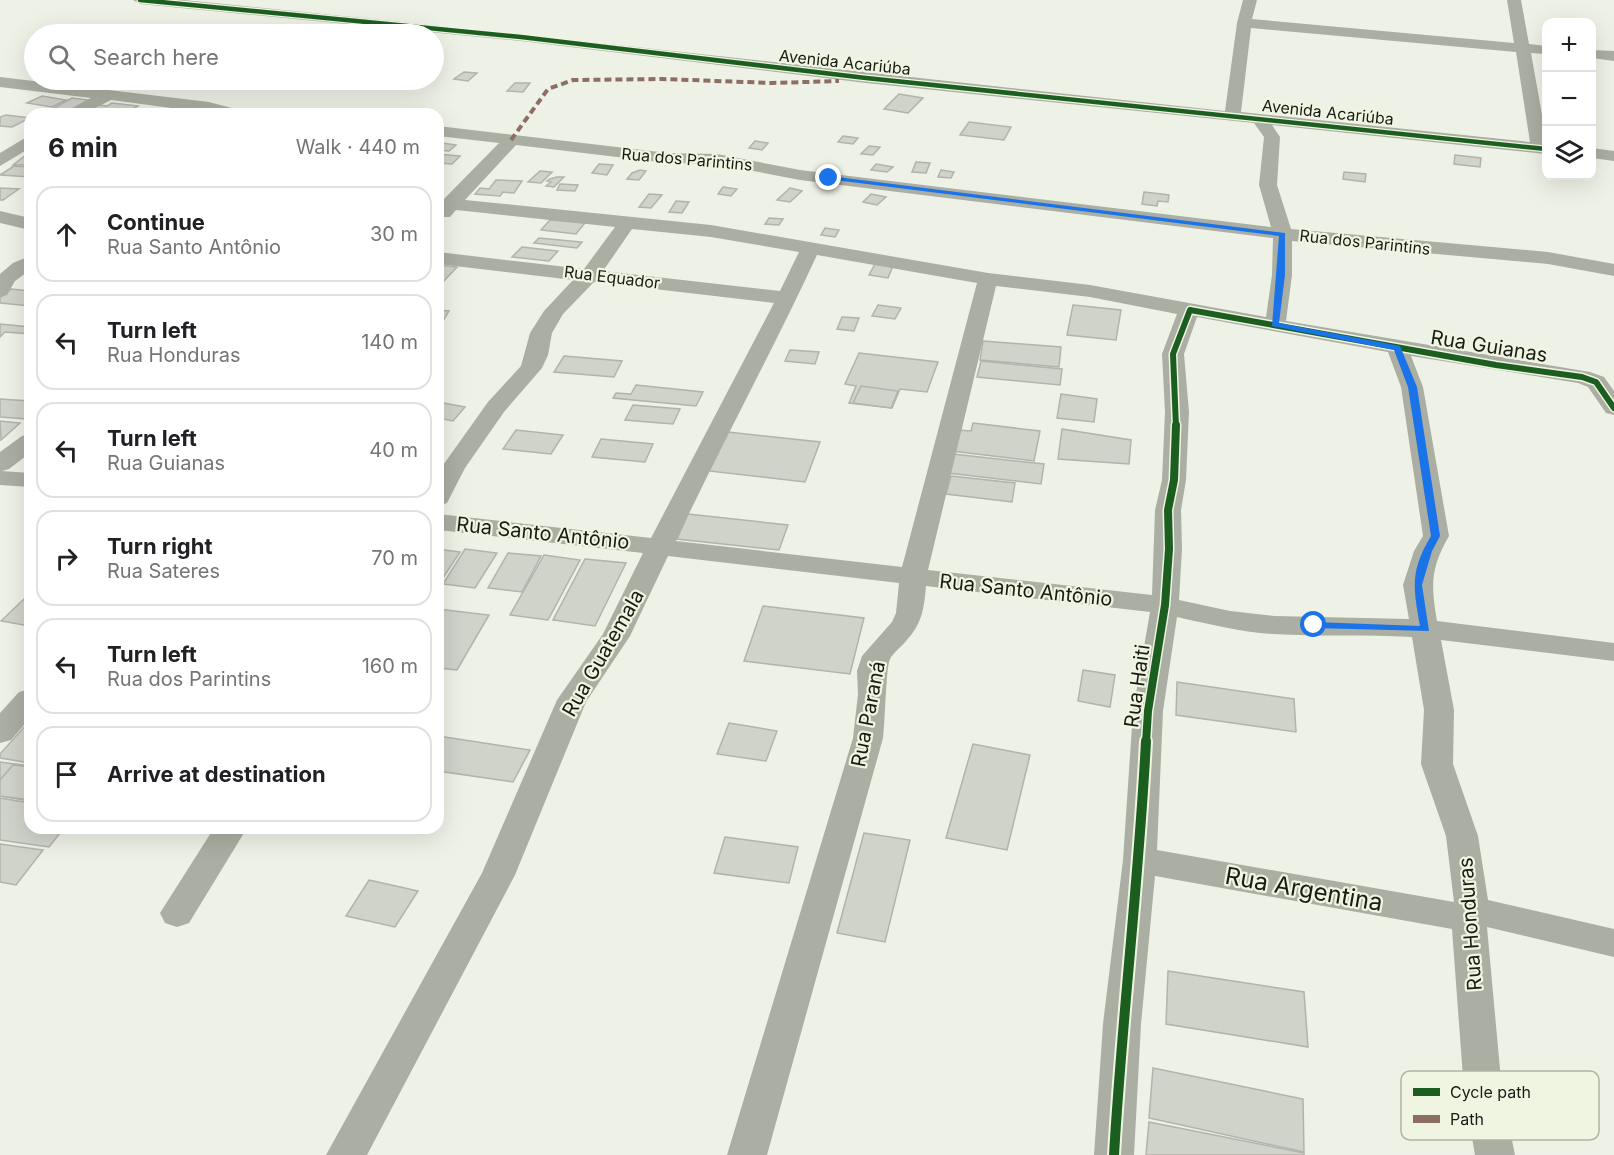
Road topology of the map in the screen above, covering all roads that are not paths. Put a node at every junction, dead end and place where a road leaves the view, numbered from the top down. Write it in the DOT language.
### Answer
graph roads {
  1 [pos="140,0"];
  2 [pos="1250,0"];
  3 [pos="1514,0"];
  4 [pos="1244,23"];
  5 [pos="386,24"];
  6 [pos="444,30"];
  7 [pos="1521,47"];
  8 [pos="1542,50"];
  9 [pos="1596,54"];
  10 [pos="1614,56"];
  11 [pos="0,82"];
  12 [pos="24,85"];
  13 [pos="73,90"];
  14 [pos="110,94"];
  15 [pos="82,108"];
  16 [pos="213,108"];
  17 [pos="1232,116"];
  18 [pos="1259,118"];
  19 [pos="444,132"];
  20 [pos="511,140"];
  21 [pos="1542,143"];
  22 [pos="24,144"];
  23 [pos="1542,148"];
  24 [pos="1596,154"];
  25 [pos="1614,156"];
  26 [pos="0,161"];
  27 [pos="444,211"];
  28 [pos="0,217"];
  29 [pos="627,222"];
  30 [pos="24,223"];
  31 [pos="1283,234"];
  32 [pos="811,247"];
  33 [pos="444,259"];
  34 [pos="24,265"];
  35 [pos="1614,270"];
  36 [pos="590,274"];
  37 [pos="988,279"];
  38 [pos="0,291"];
  39 [pos="786,298"];
  40 [pos="1190,310"];
  41 [pos="1275,325"];
  42 [pos="1397,348"];
  43 [pos="1582,377"];
  44 [pos="1614,382"];
  45 [pos="1614,408"];
  46 [pos="24,446"];
  47 [pos="0,464"];
  48 [pos="0,477"];
  49 [pos="24,479"];
  50 [pos="444,486"];
  51 [pos="444,523"];
  52 [pos="660,546"];
  53 [pos="913,577"];
  54 [pos="1165,605"];
  55 [pos="1426,629"];
  56 [pos="1614,652"];
  57 [pos="24,706"];
  58 [pos="0,732"];
  59 [pos="227,834"];
  60 [pos="1140,860"];
  61 [pos="177,913"];
  62 [pos="1471,914"];
  63 [pos="1614,943"];
  64 [pos="1482,1071"];
  65 [pos="1492,1140"];
  66 [pos="346,1155"];
  67 [pos="747,1155"];
  68 [pos="1114,1155"];
  69 [pos="1495,1155"];
  1 -- 5 [label="street, Avenida Acariúba"];
  2 -- 4 [label="street"];
  3 -- 7 [label="street"];
  4 -- 7 [label="street"];
  4 -- 17 [label="street"];
  6 -- 17 [label="street, Avenida Acariúba"];
  7 -- 8 [label="street"];
  7 -- 21 [label="street"];
  9 -- 10 [label="street"];
  11 -- 12 [label="street"];
  13 -- 14 [label="street"];
  14 -- 15 [label="street"];
  14 -- 16 [label="street"];
  17 -- 18 [label="street, Avenida Acariúba"];
  18 -- 23 [label="street, Avenida Acariúba"];
  18 -- 31 [label="street"];
  19 -- 20 [label="street, Rua dos Parintins"];
  20 -- 27 [label="street"];
  20 -- 31 [label="street, Rua dos Parintins"];
  22 -- 26 [label="street"];
  24 -- 25 [label="street"];
  27 -- 29 [label="street"];
  28 -- 30 [label="street"];
  29 -- 32 [label="street"];
  29 -- 36 [label="street"];
  31 -- 35 [label="street, Rua dos Parintins"];
  31 -- 41 [label="street"];
  32 -- 37 [label="street"];
  32 -- 39 [label="street, Rua Guatemala"];
  33 -- 36 [label="street, Rua Equador"];
  34 -- 38 [label="street"];
  36 -- 39 [label="street, Rua Equador"];
  36 -- 50 [label="street"];
  37 -- 40 [label="street"];
  37 -- 53 [label="street, Rua Paraná"];
  39 -- 52 [label="street, Rua Guatemala"];
  40 -- 41 [label="street"];
  40 -- 54 [label="street, Rua Haiti"];
  41 -- 42 [label="street, Rua Guianas"];
  42 -- 43 [label="street, Rua Guianas"];
  42 -- 55 [label="street, Rua Honduras"];
  43 -- 44 [label="street"];
  43 -- 45 [label="street, Rua Guianas"];
  46 -- 47 [label="street"];
  48 -- 49 [label="street"];
  51 -- 52 [label="street, Rua Santo Antônio"];
  52 -- 53 [label="street, Rua Santo Antônio"];
  52 -- 66 [label="street, Rua Guatemala"];
  53 -- 54 [label="street, Rua Santo Antônio"];
  53 -- 67 [label="street, Rua Paraná"];
  54 -- 55 [label="street, Rua Santo Antônio"];
  54 -- 60 [label="street, Rua Haiti"];
  55 -- 56 [label="street, Rua Santo Antônio"];
  55 -- 62 [label="street, Rua Honduras"];
  57 -- 58 [label="street"];
  59 -- 61 [label="street"];
  60 -- 62 [label="street, Rua Argentina"];
  60 -- 68 [label="street, Rua Haiti"];
  62 -- 63 [label="street, Rua Argentina"];
  62 -- 64 [label="street, Rua Honduras"];
  65 -- 69 [label="street, Rua Honduras"];
}
